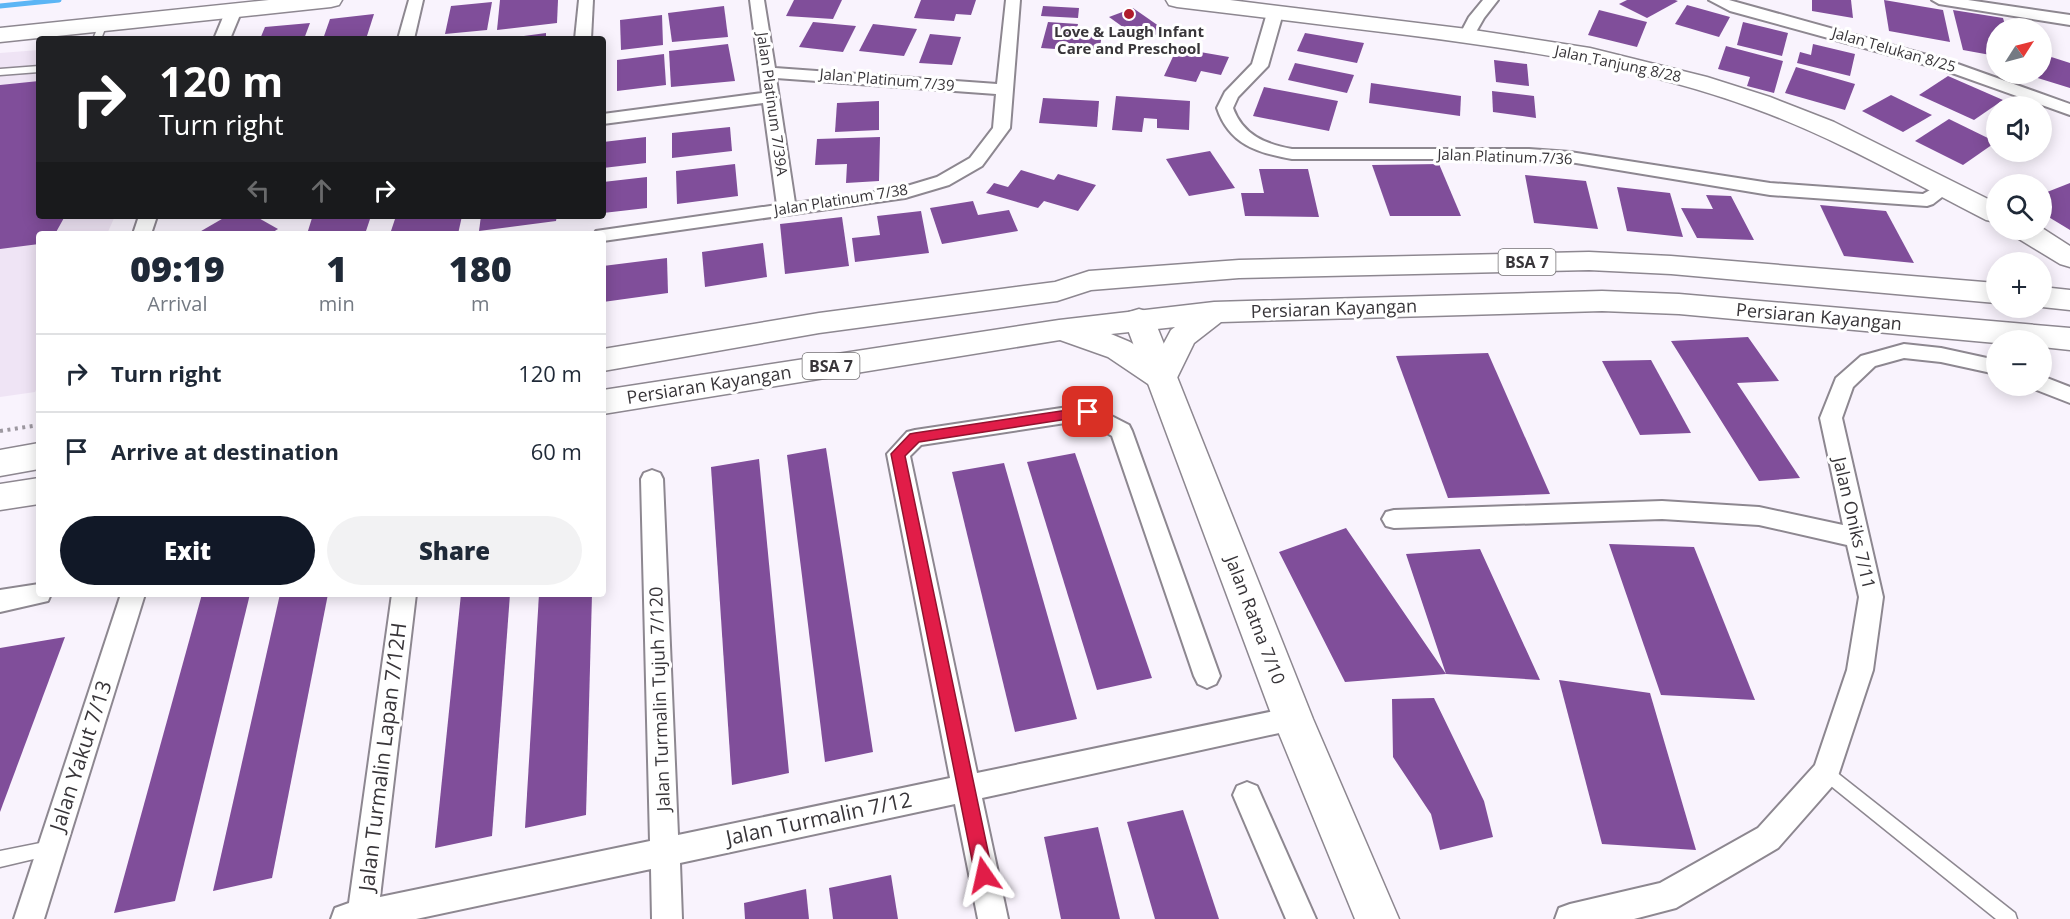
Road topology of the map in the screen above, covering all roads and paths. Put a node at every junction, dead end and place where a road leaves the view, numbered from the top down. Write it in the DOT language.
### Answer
graph roads {
  1 [pos="331,0"];
  2 [pos="416,0"];
  3 [pos="586,0"];
  4 [pos="757,0"];
  5 [pos="1013,0"];
  6 [pos="1177,0"];
  7 [pos="1491,0"];
  8 [pos="1716,0"];
  9 [pos="1939,0"];
  10 [pos="234,10"];
  11 [pos="1275,13"];
  12 [pos="2070,20"];
  13 [pos="100,32"];
  14 [pos="0,35"];
  15 [pos="223,36"];
  16 [pos="407,36"];
  17 [pos="583,36"];
  18 [pos="1467,36"];
  19 [pos="36,69"];
  20 [pos="0,72"];
  21 [pos="767,72"];
  22 [pos="1006,90"];
  23 [pos="771,98"];
  24 [pos="2070,110"];
  25 [pos="606,119"];
  26 [pos="1946,187"];
  27 [pos="787,209"];
  28 [pos="1986,209"];
  29 [pos="606,235"];
  30 [pos="2040,240"];
  31 [pos="2070,258"];
  32 [pos="1314,267"];
  33 [pos="1058,291"];
  34 [pos="1986,292"];
  35 [pos="1214,312"];
  36 [pos="1139,319"];
  37 [pos="1059,330"];
  38 [pos="2070,339"];
  39 [pos="606,359"];
  40 [pos="1986,365"];
  41 [pos="1162,378"];
  42 [pos="2052,388"];
  43 [pos="2070,395"];
  44 [pos="606,402"];
  45 [pos="36,425"];
  46 [pos="0,431"];
  47 [pos="36,457"];
  48 [pos="0,463"];
  49 [pos="652,479"];
  50 [pos="36,491"];
  51 [pos="0,497"];
  52 [pos="1394,519"];
  53 [pos="1856,537"];
  54 [pos="36,595"];
  55 [pos="133,597"];
  56 [pos="404,597"];
  57 [pos="0,601"];
  58 [pos="1207,676"];
  59 [pos="1293,719"];
  60 [pos="1826,773"];
  61 [pos="966,788"];
  62 [pos="1247,795"];
  63 [pos="51,849"];
  64 [pos="667,851"];
  65 [pos="0,859"];
  66 [pos="357,918"];
  67 [pos="29,919"];
  68 [pos="668,919"];
  69 [pos="993,919"];
  70 [pos="1301,919"];
  71 [pos="1377,919"];
  72 [pos="1570,919"];
  73 [pos="2009,919"];
  1 -- 10 [label="main road"];
  2 -- 16 [label="street"];
  3 -- 17 [label="street"];
  4 -- 21 [label="street, Jalan Platinum 7/39A"];
  5 -- 22 [label="street, Jalan Platinum 7/38"];
  6 -- 11 [label="main road, Jalan Tanjung 8/28"];
  7 -- 18 [label="street"];
  8 -- 24 [label="street, Jalan Telukan 8/25"];
  9 -- 12 [label="street"];
  10 -- 13 [label="main road"];
  10 -- 15 [label="street"];
  11 -- 18 [label="main road, Jalan Tanjung 8/28"];
  11 -- 26 [label="street, Jalan Platinum 7/36"];
  13 -- 14 [label="main road"];
  18 -- 26 [label="main road, Jalan Tanjung 8/28"];
  19 -- 20 [label="lane"];
  21 -- 22 [label="street, Jalan Platinum 7/39"];
  21 -- 23 [label="street, Jalan Platinum 7/39A"];
  22 -- 27 [label="street, Jalan Platinum 7/38"];
  23 -- 25 [label="street"];
  23 -- 27 [label="street, Jalan Platinum 7/39A"];
  26 -- 28 [label="main road, Jalan Tanjung 8/28"];
  27 -- 29 [label="street, Jalan Platinum 7/38"];
  30 -- 31 [label="main road"];
  32 -- 33 [label="main road, BSA 7"];
  32 -- 34 [label="main road, BSA 7"];
  32 -- 36 [label="main road"];
  33 -- 36 [label="main road"];
  33 -- 39 [label="main road, BSA 7"];
  35 -- 36 [label="main road, Persiaran Kayangan / BSA 7"];
  35 -- 38 [label="main road, Persiaran Kayangan / BSA 7"];
  35 -- 41 [label="main road"];
  36 -- 37 [label="main road, Persiaran Kayangan / BSA 7"];
  36 -- 41 [label="main road, Jalan Ratna 7/10"];
  37 -- 41 [label="main road"];
  37 -- 44 [label="main road, Persiaran Kayangan / BSA 7"];
  40 -- 53 [label="street, Jalan Oniks 7/11"];
  41 -- 59 [label="main road, Jalan Ratna 7/10"];
  42 -- 43 [label="street"];
  45 -- 46 [label="path"];
  47 -- 48 [label="main road"];
  49 -- 64 [label="street, Jalan Turmalin Tujuh 7/120"];
  50 -- 51 [label="main road"];
  52 -- 53 [label="street"];
  53 -- 60 [label="street, Jalan Oniks 7/11"];
  54 -- 57 [label="street"];
  55 -- 63 [label="street, Jalan Yakut 7/13"];
  56 -- 66 [label="street, Jalan Turmalin Lapan 7/12H"];
  58 -- 61 [label="street"];
  59 -- 61 [label="street, Jalan Turmalin 7/12"];
  59 -- 71 [label="main road, Jalan Ratna 7/10"];
  60 -- 72 [label="street, Jalan Oniks 7/11"];
  60 -- 73 [label="lane"];
  61 -- 64 [label="street, Jalan Turmalin 7/12"];
  61 -- 69 [label="street"];
  62 -- 70 [label="street"];
  63 -- 65 [label="lane"];
  63 -- 67 [label="street, Jalan Yakut 7/13"];
  64 -- 66 [label="street, Jalan Turmalin 7/12"];
  64 -- 68 [label="street, Jalan Turmalin Tujuh 7/120"];
}
